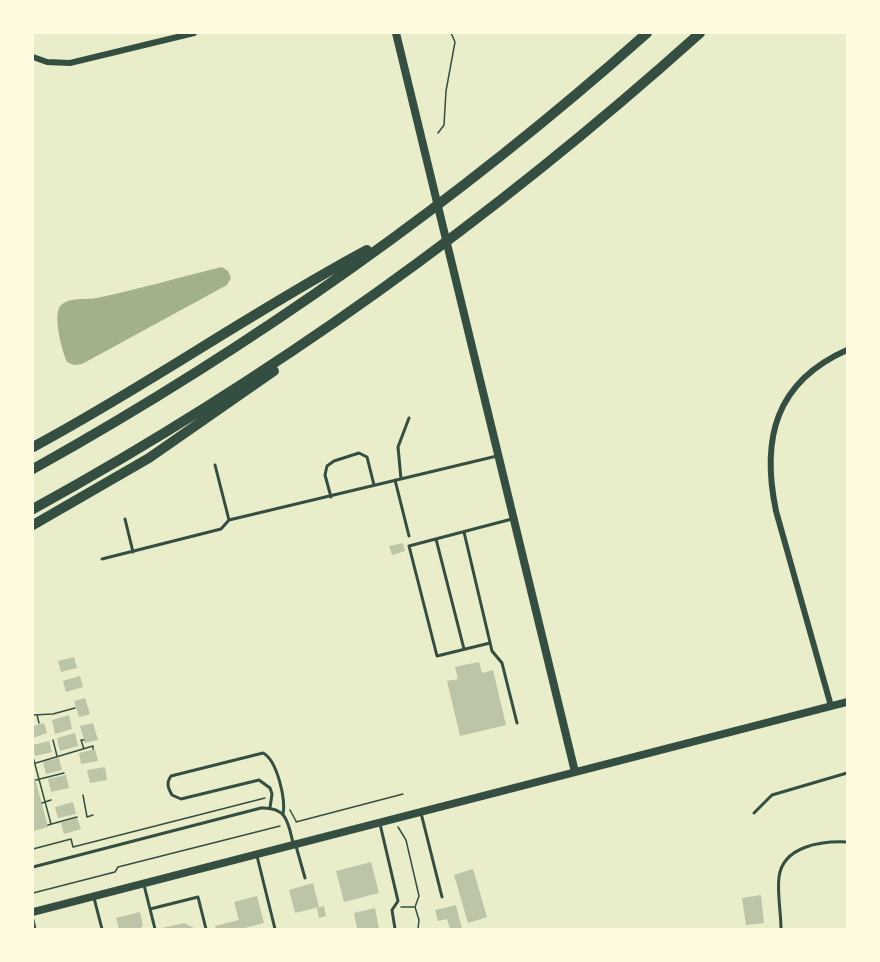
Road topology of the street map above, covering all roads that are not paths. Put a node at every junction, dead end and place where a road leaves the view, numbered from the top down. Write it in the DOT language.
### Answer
graph roads {
  1 [pos="194,33"];
  2 [pos="396,33"];
  3 [pos="647,33"];
  4 [pos="700,33"];
  5 [pos="33,57"];
  6 [pos="404,229"];
  7 [pos="352,310"];
  8 [pos="847,350"];
  9 [pos="409,418"];
  10 [pos="33,447"];
  11 [pos="498,456"];
  12 [pos="215,465"];
  13 [pos="33,469"];
  14 [pos="401,479"];
  15 [pos="395,480"];
  16 [pos="374,485"];
  17 [pos="331,497"];
  18 [pos="33,509"];
  19 [pos="125,519"];
  20 [pos="514,519"];
  21 [pos="229,520"];
  22 [pos="33,525"];
  23 [pos="464,532"];
  24 [pos="409,536"];
  25 [pos="436,539"];
  26 [pos="133,552"];
  27 [pos="102,560"];
  28 [pos="490,643"];
  29 [pos="464,649"];
  30 [pos="847,702"];
  31 [pos="831,706"];
  32 [pos="517,723"];
  33 [pos="575,772"];
  34 [pos="847,774"];
  35 [pos="270,808"];
  36 [pos="421,812"];
  37 [pos="754,813"];
  38 [pos="283,815"];
  39 [pos="379,822"];
  40 [pos="847,842"];
  41 [pos="295,844"];
  42 [pos="257,854"];
  43 [pos="33,867"];
  44 [pos="305,878"];
  45 [pos="143,883"];
  46 [pos="94,896"];
  47 [pos="442,897"];
  48 [pos="150,909"];
  49 [pos="33,912"];
  50 [pos="33,920"];
  51 [pos="35,929"];
  52 [pos="102,929"];
  53 [pos="155,929"];
  54 [pos="206,929"];
  55 [pos="275,929"];
  56 [pos="394,929"];
  57 [pos="781,929"];
  1 -- 5 [label="street"];
  2 -- 11 [label="street"];
  3 -- 6 [label="highway"];
  4 -- 7 [label="highway"];
  6 -- 10 [label="highway"];
  6 -- 13 [label="highway"];
  7 -- 18 [label="highway"];
  7 -- 22 [label="highway"];
  8 -- 31 [label="street"];
  9 -- 14 [label="lane"];
  11 -- 14 [label="lane"];
  11 -- 20 [label="street"];
  12 -- 21 [label="lane"];
  14 -- 15 [label="lane"];
  15 -- 16 [label="lane"];
  15 -- 24 [label="lane"];
  16 -- 17 [label="lane"];
  16 -- 17 [label="lane"];
  17 -- 21 [label="lane"];
  19 -- 26 [label="lane"];
  20 -- 23 [label="lane"];
  20 -- 33 [label="street"];
  21 -- 26 [label="lane"];
  23 -- 25 [label="lane"];
  23 -- 28 [label="lane"];
  25 -- 29 [label="lane"];
  25 -- 29 [label="lane"];
  26 -- 27 [label="lane"];
  28 -- 29 [label="lane"];
  28 -- 32 [label="lane"];
  30 -- 31 [label="street"];
  31 -- 33 [label="street"];
  33 -- 36 [label="street"];
  34 -- 37 [label="lane"];
  35 -- 38 [label="lane"];
  35 -- 38 [label="lane"];
  35 -- 43 [label="lane"];
  36 -- 39 [label="street"];
  36 -- 47 [label="lane"];
  38 -- 41 [label="lane"];
  39 -- 41 [label="street"];
  39 -- 56 [label="lane"];
  40 -- 57 [label="lane"];
  41 -- 42 [label="street"];
  41 -- 44 [label="lane"];
  42 -- 45 [label="street"];
  42 -- 55 [label="lane"];
  45 -- 46 [label="street"];
  45 -- 48 [label="lane"];
  46 -- 49 [label="street"];
  46 -- 52 [label="lane"];
  48 -- 53 [label="lane"];
  48 -- 54 [label="lane"];
  50 -- 51 [label="lane"];
}
